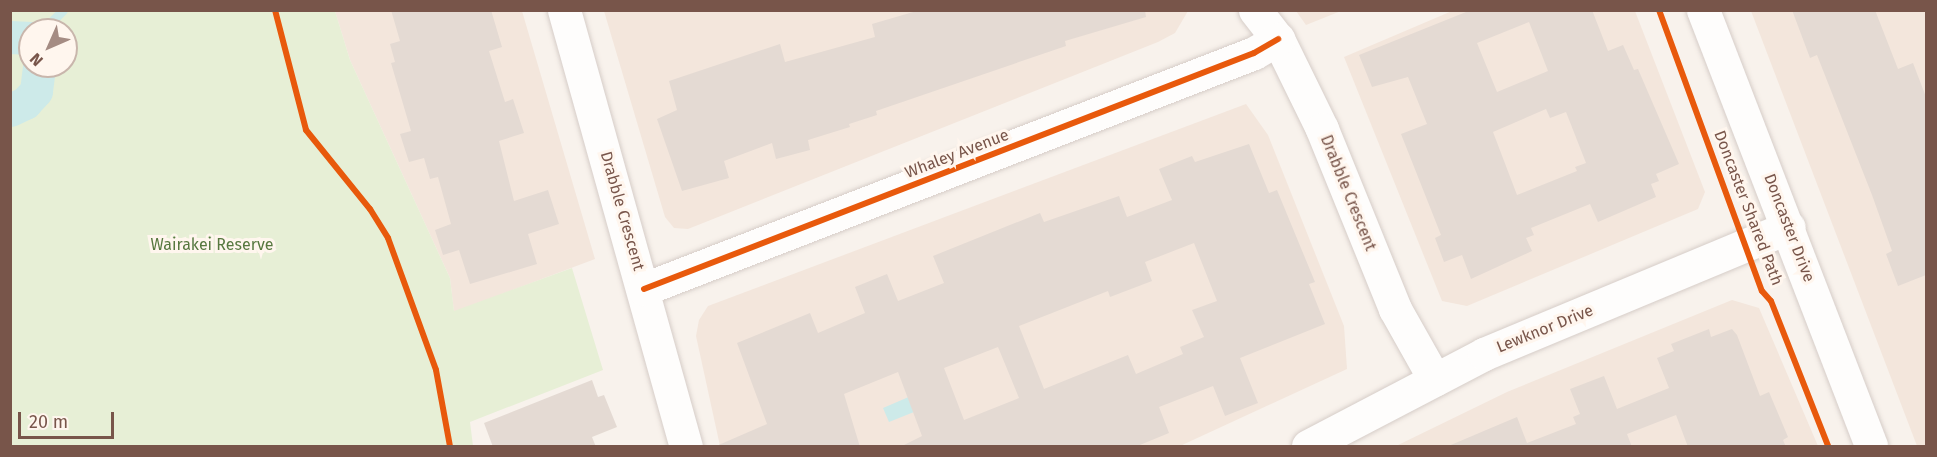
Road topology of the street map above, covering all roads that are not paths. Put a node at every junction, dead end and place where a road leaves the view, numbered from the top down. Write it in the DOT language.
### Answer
graph roads {
  1 [pos="564,10"];
  2 [pos="1256,10"];
  3 [pos="1703,10"];
  4 [pos="1278,39"];
  5 [pos="1789,227"];
  6 [pos="644,290"];
  7 [pos="1435,380"];
  8 [pos="686,447"];
  9 [pos="1308,447"];
  10 [pos="1871,447"];
  1 -- 6 [label="street, Drabble Crescent"];
  2 -- 4 [label="street, Drabble Crescent"];
  3 -- 5 [label="street, Doncaster Drive"];
  4 -- 6 [label="street, Whaley Avenue"];
  4 -- 7 [label="street, Drabble Crescent"];
  5 -- 7 [label="street, Lewknor Drive"];
  5 -- 10 [label="street, Doncaster Drive"];
  6 -- 8 [label="street, Drabble Crescent"];
  7 -- 9 [label="street, Lewknor Drive"];
}
